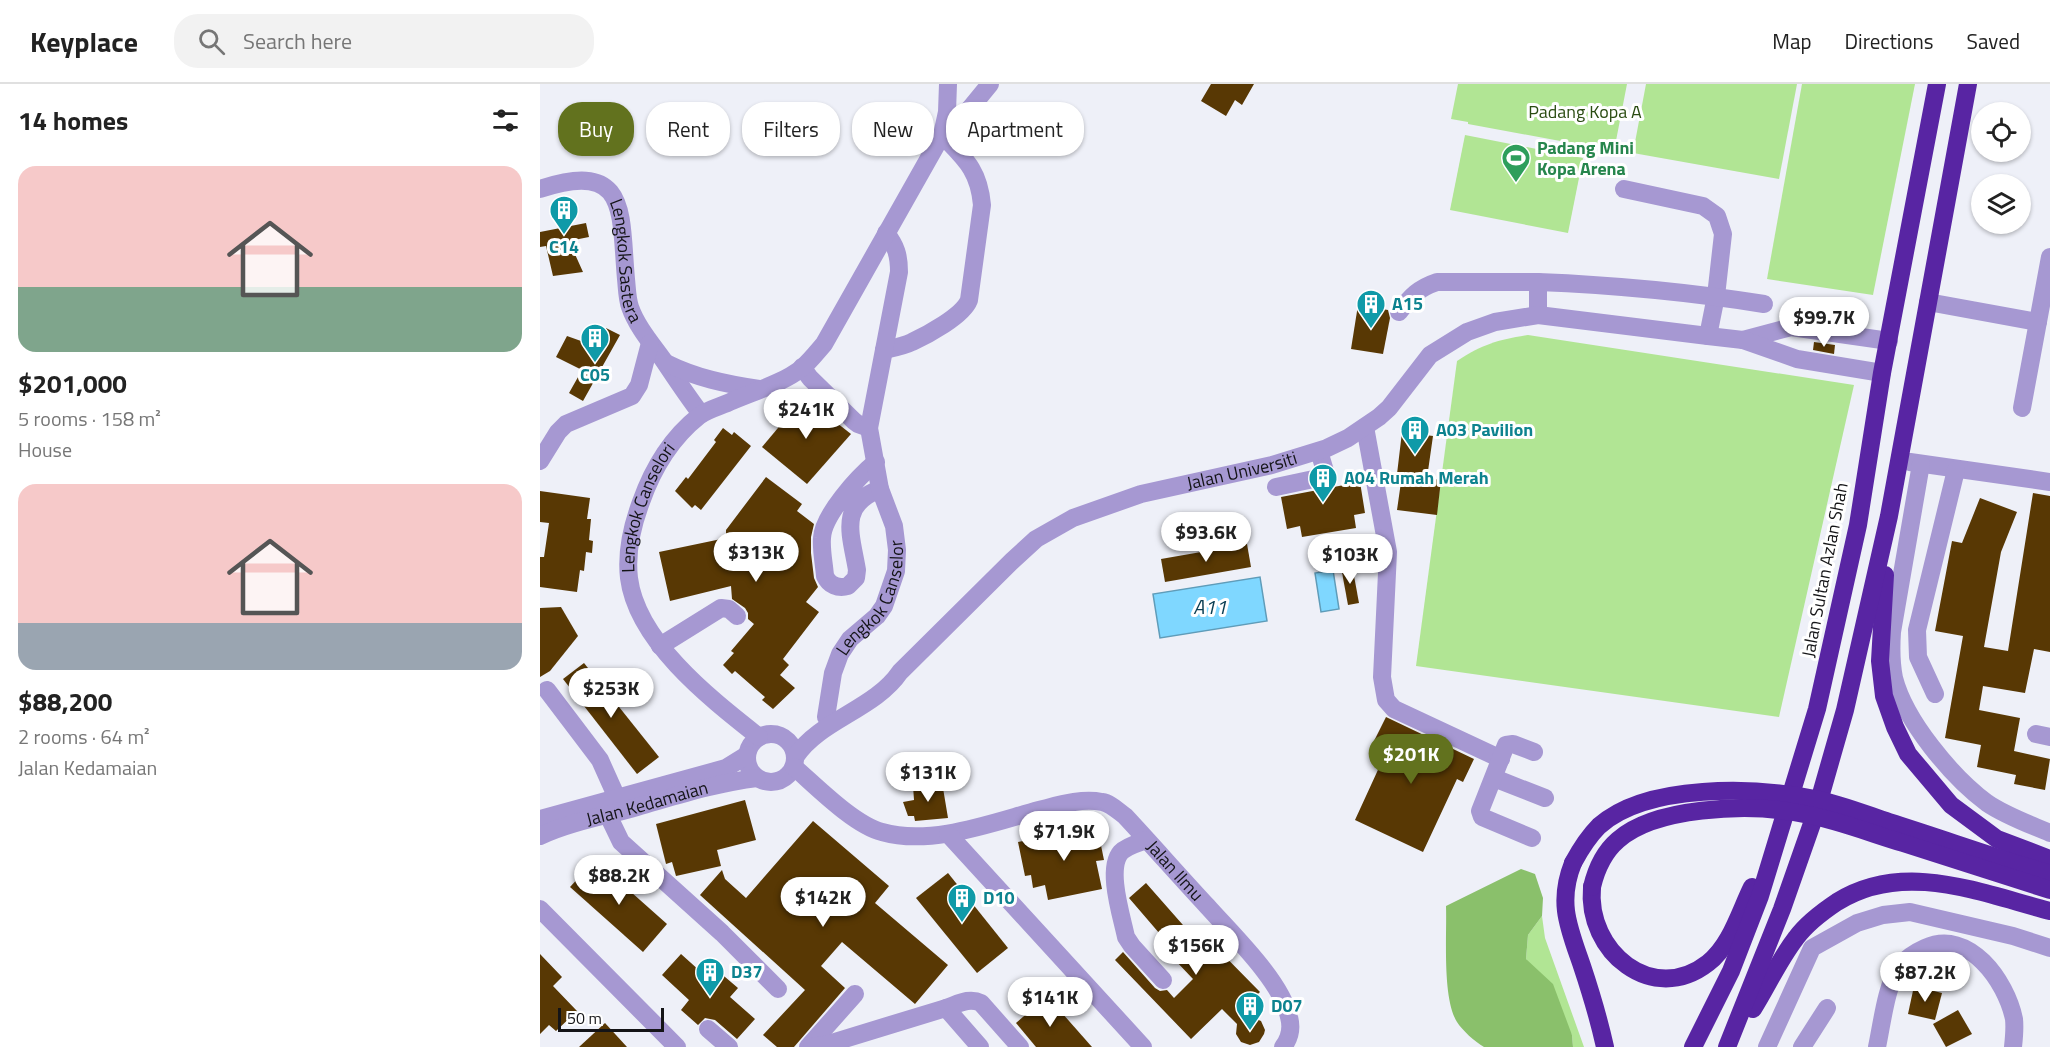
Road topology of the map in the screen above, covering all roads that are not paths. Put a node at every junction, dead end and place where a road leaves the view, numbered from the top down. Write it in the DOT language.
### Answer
graph roads {
  1 [pos="949,84"];
  2 [pos="1937,84"];
  3 [pos="1968,84"];
  4 [pos="988,86"];
  5 [pos="942,135"];
  6 [pos="540,189"];
  7 [pos="1624,189"];
  8 [pos="885,233"];
  9 [pos="2050,257"];
  10 [pos="1538,282"];
  11 [pos="1716,296"];
  12 [pos="1928,302"];
  13 [pos="1764,304"];
  14 [pos="1399,312"];
  15 [pos="1538,315"];
  16 [pos="2038,322"];
  17 [pos="1708,336"];
  18 [pos="1743,340"];
  19 [pos="1889,341"];
  20 [pos="650,343"];
  21 [pos="884,350"];
  22 [pos="664,362"];
  23 [pos="802,367"];
  24 [pos="1882,373"];
  25 [pos="759,389"];
  26 [pos="2022,408"];
  27 [pos="702,414"];
  28 [pos="869,428"];
  29 [pos="1365,428"];
  30 [pos="1319,451"];
  31 [pos="540,461"];
  32 [pos="1899,461"];
  33 [pos="876,462"];
  34 [pos="1921,464"];
  35 [pos="1956,470"];
  36 [pos="2050,482"];
  37 [pos="1276,487"];
  38 [pos="880,489"];
  39 [pos="1889,516"];
  40 [pos="850,519"];
  41 [pos="827,521"];
  42 [pos="737,616"];
  43 [pos="660,646"];
  44 [pos="900,672"];
  45 [pos="547,690"];
  46 [pos="1935,694"];
  47 [pos="826,717"];
  48 [pos="780,735"];
  49 [pos="759,737"];
  50 [pos="1534,752"];
  51 [pos="747,755"];
  52 [pos="1501,759"];
  53 [pos="791,767"];
  54 [pos="757,778"];
  55 [pos="1494,778"];
  56 [pos="617,798"];
  57 [pos="1545,798"];
  58 [pos="608,815"];
  59 [pos="540,819"];
  60 [pos="1781,831"];
  61 [pos="2050,833"];
  62 [pos="948,834"];
  63 [pos="540,836"];
  64 [pos="1532,838"];
  65 [pos="1146,840"];
  66 [pos="2050,859"];
  67 [pos="2050,874"];
  68 [pos="2050,891"];
  69 [pos="540,909"];
  70 [pos="2050,911"];
  71 [pos="2050,948"];
  72 [pos="1163,980"];
  73 [pos="778,989"];
  74 [pos="855,994"];
  75 [pos="945,1008"];
  76 [pos="1827,1008"];
  77 [pos="708,1029"];
  78 [pos="819,1046"];
  79 [pos="677,1047"];
  80 [pos="729,1047"];
  81 [pos="980,1047"];
  82 [pos="1020,1047"];
  83 [pos="1143,1047"];
  84 [pos="1283,1047"];
  85 [pos="1605,1047"];
  86 [pos="1693,1047"];
  87 [pos="1728,1047"];
  88 [pos="1767,1047"];
  89 [pos="1802,1047"];
  90 [pos="1877,1047"];
  91 [pos="2013,1047"];
  1 -- 4 [label="street"];
  1 -- 5 [label="street"];
  2 -- 19 [label="highway, Jalan Sultan Azlan Shah"];
  3 -- 12 [label="highway"];
  4 -- 5 [label="street"];
  5 -- 8 [label="street, Lengkok Canselori"];
  5 -- 21 [label="street"];
  6 -- 20 [label="street, Lengkok Sastera"];
  7 -- 11 [label="street"];
  8 -- 21 [label="street, Lengkok Canselor"];
  8 -- 23 [label="street, Lengkok Canselori"];
  9 -- 16 [label="street"];
  10 -- 11 [label="street"];
  10 -- 14 [label="street"];
  10 -- 15 [label="street"];
  11 -- 13 [label="street"];
  11 -- 17 [label="street"];
  12 -- 16 [label="street"];
  12 -- 32 [label="highway"];
  15 -- 17 [label="street, Jalan Universiti"];
  15 -- 29 [label="street, Jalan Universiti"];
  16 -- 26 [label="street"];
  17 -- 18 [label="street, Jalan Universiti"];
  18 -- 19 [label="street, Jalan Universiti"];
  18 -- 24 [label="street, Jalan Universiti"];
  19 -- 24 [label="highway, Jalan Sultan Azlan Shah"];
  20 -- 22 [label="street, Lengkok Sastera"];
  20 -- 31 [label="street"];
  21 -- 28 [label="street, Lengkok Canselor"];
  22 -- 25 [label="street, Lengkok Sastera"];
  22 -- 27 [label="street, Lengkok Sastera"];
  23 -- 25 [label="street, Lengkok Canselori"];
  23 -- 28 [label="street"];
  24 -- 60 [label="highway, Jalan Sultan Azlan Shah"];
  25 -- 27 [label="street, Lengkok Canselori"];
  27 -- 43 [label="street, Lengkok Canselori"];
  28 -- 33 [label="street, Lengkok Canselor"];
  29 -- 30 [label="street, Jalan Universiti"];
  29 -- 52 [label="street"];
  30 -- 37 [label="street"];
  30 -- 44 [label="street, Jalan Universiti"];
  32 -- 34 [label="street"];
  32 -- 39 [label="highway"];
  33 -- 38 [label="street, Lengkok Canselor"];
  33 -- 41 [label="street"];
  34 -- 35 [label="street"];
  34 -- 61 [label="street"];
  35 -- 36 [label="street"];
  35 -- 46 [label="street"];
  38 -- 40 [label="street"];
  38 -- 47 [label="street, Lengkok Canselor"];
  39 -- 66 [label="highway"];
  39 -- 87 [label="highway"];
  40 -- 41 [label="street"];
  40 -- 41 [label="street"];
  42 -- 43 [label="street"];
  43 -- 49 [label="street, Lengkok Canselori"];
  44 -- 47 [label="street, Jalan Universiti"];
  44 -- 53 [label="street, Jalan Universiti"];
  45 -- 56 [label="street"];
  47 -- 48 [label="street, Jalan Universiti"];
  48 -- 49 [label="street"];
  48 -- 53 [label="street"];
  49 -- 51 [label="street"];
  50 -- 52 [label="street"];
  51 -- 54 [label="street"];
  51 -- 56 [label="street, Jalan Kedamaian"];
  52 -- 55 [label="street"];
  53 -- 54 [label="street"];
  53 -- 62 [label="street, Jalan Ilmu"];
  54 -- 58 [label="street, Jalan Kedamaian"];
  55 -- 57 [label="street"];
  55 -- 64 [label="street"];
  56 -- 59 [label="street, Jalan Kedamaian"];
  58 -- 63 [label="street, Jalan Kedamaian"];
  58 -- 73 [label="street"];
  60 -- 68 [label="highway, bridge"];
  60 -- 86 [label="highway, Jalan Sultan Azlan Shah"];
  62 -- 65 [label="street, Jalan Ilmu"];
  62 -- 83 [label="street"];
  65 -- 72 [label="street"];
  65 -- 84 [label="street, Jalan Ilmu"];
  67 -- 85 [label="highway, bridge"];
  69 -- 79 [label="street"];
  70 -- 87 [label="highway"];
  71 -- 88 [label="street"];
  74 -- 78 [label="street"];
  75 -- 78 [label="street"];
  75 -- 81 [label="street"];
  75 -- 82 [label="street"];
  76 -- 89 [label="street"];
  77 -- 80 [label="street"];
  90 -- 91 [label="street"];
}
